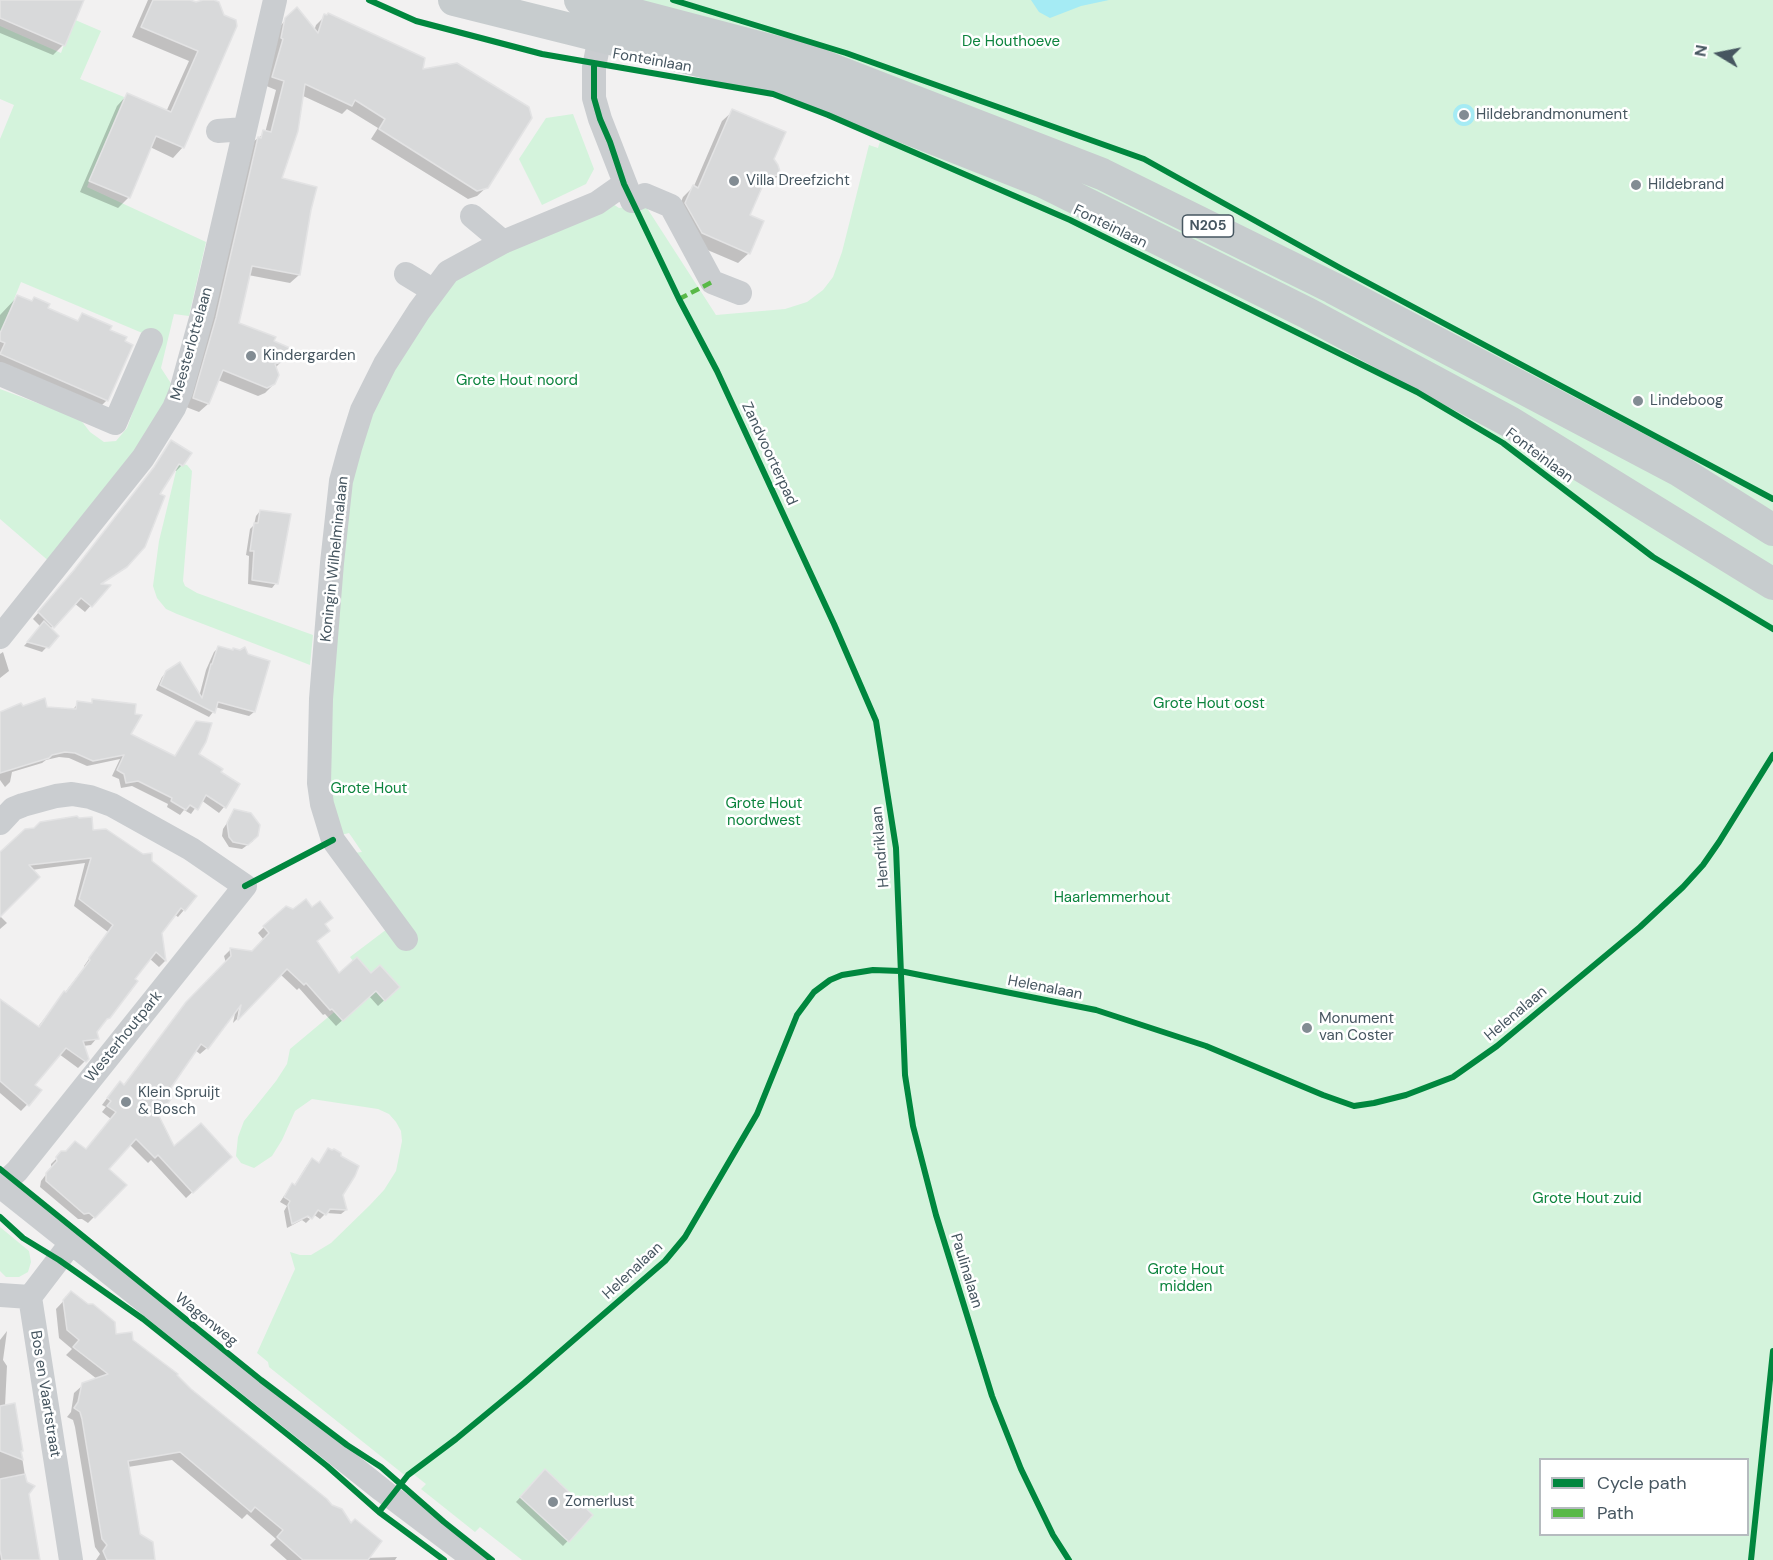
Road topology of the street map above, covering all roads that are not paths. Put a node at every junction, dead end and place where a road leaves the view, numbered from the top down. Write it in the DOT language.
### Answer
graph roads {
  1 [pos="275,0"];
  2 [pos="454,0"];
  3 [pos="595,15"];
  4 [pos="244,129"];
  5 [pos="218,131"];
  6 [pos="624,184"];
  7 [pos="472,216"];
  8 [pos="503,242"];
  9 [pos="406,274"];
  10 [pos="434,291"];
  11 [pos="740,293"];
  12 [pos="151,340"];
  13 [pos="0,375"];
  14 [pos="1773,530"];
  15 [pos="1773,584"];
  16 [pos="0,637"];
  17 [pos="0,823"];
  18 [pos="406,939"];
  19 [pos="0,1187"];
  20 [pos="72,1242"];
  21 [pos="0,1294"];
  22 [pos="30,1298"];
  23 [pos="448,1553"];
  24 [pos="70,1560"];
  25 [pos="475,1560"];
  1 -- 4 [label="street, Meesterlottelaan"];
  2 -- 3 [label="main road, Fonteinlaan / N205"];
  3 -- 6 [label="street"];
  3 -- 14 [label="main road, Fonteinlaan / N205"];
  3 -- 15 [label="main road, Fonteinlaan / N205"];
  4 -- 5 [label="street"];
  4 -- 16 [label="street, Meesterlottelaan"];
  6 -- 8 [label="street, Koningin Wilhelminalaan"];
  6 -- 11 [label="street"];
  7 -- 8 [label="street"];
  8 -- 10 [label="street, Koningin Wilhelminalaan"];
  9 -- 10 [label="street"];
  10 -- 18 [label="street, Koningin Wilhelminalaan"];
  12 -- 13 [label="street"];
  17 -- 19 [label="street, Westerhoutpark"];
  19 -- 20 [label="street, Wagenweg"];
  20 -- 22 [label="street"];
  20 -- 23 [label="street, Wagenweg"];
  21 -- 22 [label="street"];
  22 -- 24 [label="street, Bos en Vaartstraat"];
  23 -- 25 [label="street, Wagenweg"];
}
